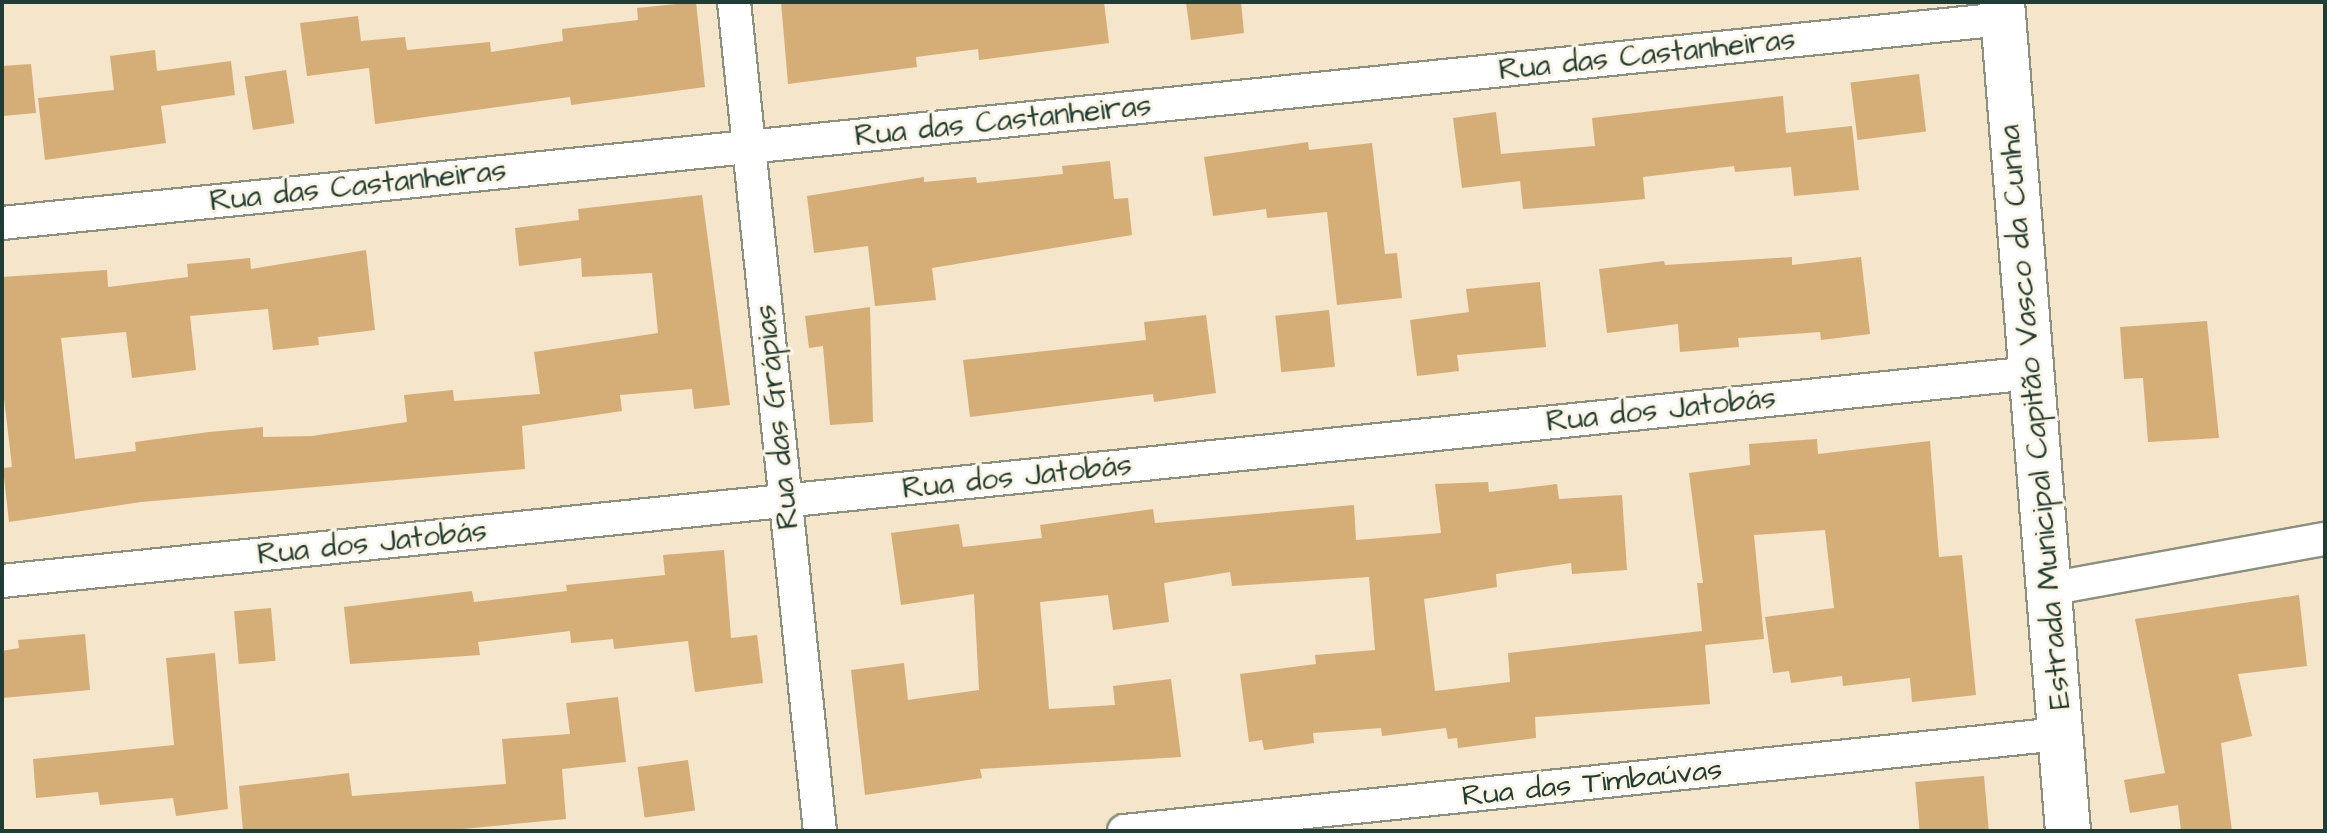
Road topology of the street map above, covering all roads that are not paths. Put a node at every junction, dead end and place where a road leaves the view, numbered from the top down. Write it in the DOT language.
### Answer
graph roads {
  1 [pos="734,2"];
  2 [pos="2003,11"];
  3 [pos="749,147"];
  4 [pos="2,223"];
  5 [pos="2031,373"];
  6 [pos="785,500"];
  7 [pos="2325,539"];
  8 [pos="2,581"];
  9 [pos="2049,589"];
  10 [pos="2060,734"];
  11 [pos="820,831"];
  12 [pos="1124,831"];
  13 [pos="2068,831"];
  1 -- 3 [label="street, Rua das Grápias"];
  2 -- 3 [label="street, Rua das Castanheiras"];
  2 -- 5 [label="main road, Estrada Municipal Capitão Vasco da Cunha"];
  3 -- 4 [label="street, Rua das Castanheiras"];
  3 -- 6 [label="street, Rua das Grápias"];
  5 -- 6 [label="street, Rua dos Jatobás"];
  5 -- 9 [label="main road, Estrada Municipal Capitão Vasco da Cunha"];
  6 -- 8 [label="street, Rua dos Jatobás"];
  6 -- 11 [label="street, Rua das Grápias"];
  7 -- 9 [label="street"];
  9 -- 10 [label="main road, Estrada Municipal Capitão Vasco da Cunha"];
  10 -- 12 [label="street, Rua das Timbaúvas"];
  10 -- 13 [label="main road, Estrada Municipal Capitão Vasco da Cunha"];
}
